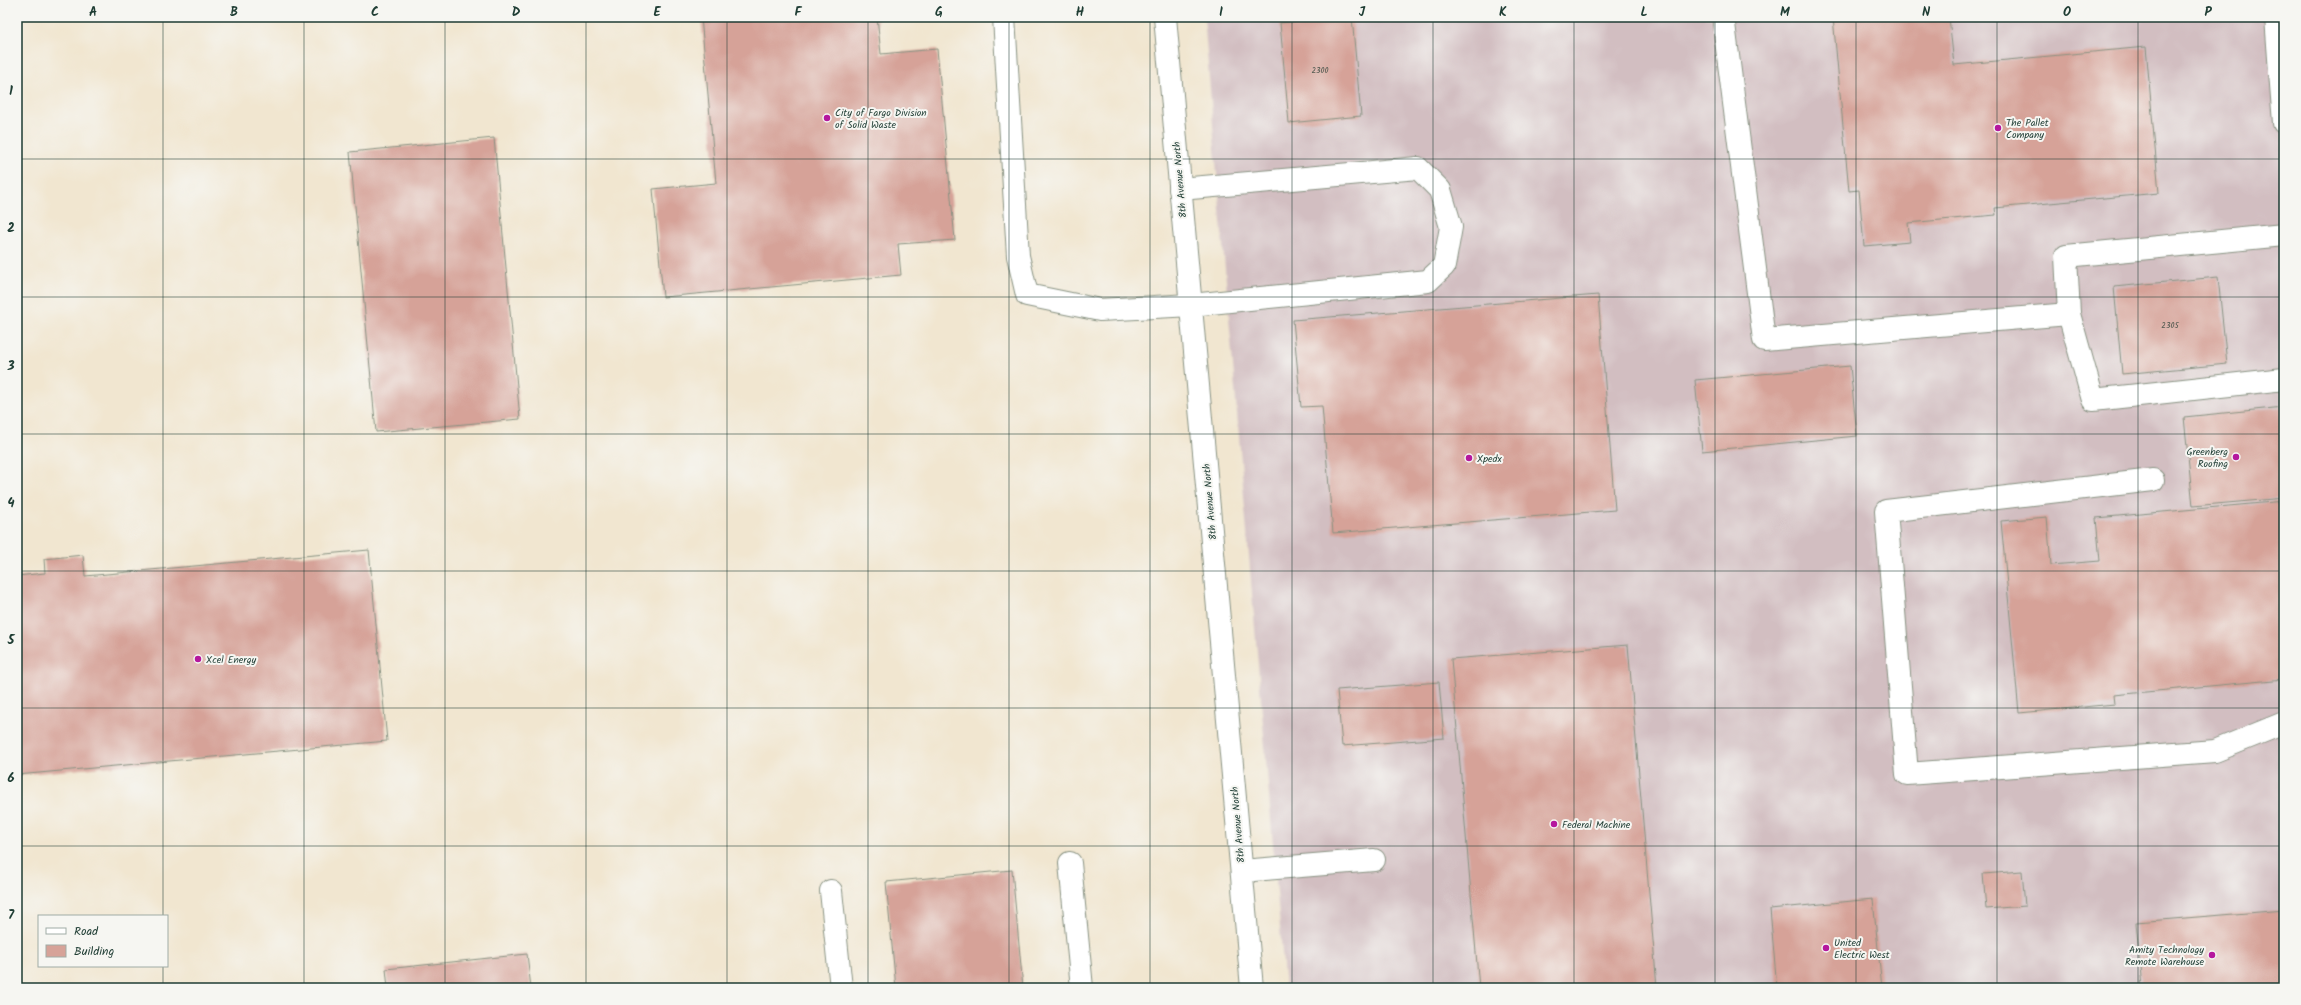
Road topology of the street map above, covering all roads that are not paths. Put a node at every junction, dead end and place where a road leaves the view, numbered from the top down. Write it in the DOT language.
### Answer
graph roads {
  1 [pos="1004,17"];
  2 [pos="1164,17"];
  3 [pos="2276,17"];
  4 [pos="1724,24"];
  5 [pos="2282,72"];
  6 [pos="2284,123"];
  7 [pos="1180,189"];
  8 [pos="2284,235"];
  9 [pos="1191,305"];
  10 [pos="2069,314"];
  11 [pos="2284,380"];
  12 [pos="2153,480"];
  13 [pos="2284,723"];
  14 [pos="1374,860"];
  15 [pos="1070,863"];
  16 [pos="1242,871"];
  17 [pos="831,891"];
  18 [pos="841,988"];
  19 [pos="1082,988"];
  20 [pos="1252,988"];
  1 -- 9 [label="street"];
  2 -- 7 [label="street, 8th Avenue North"];
  3 -- 5 [label="street"];
  4 -- 10 [label="street"];
  5 -- 6 [label="street"];
  7 -- 9 [label="street, 8th Avenue North"];
  7 -- 9 [label="street"];
  8 -- 10 [label="street"];
  9 -- 16 [label="street, 8th Avenue North"];
  10 -- 11 [label="street"];
  12 -- 13 [label="street"];
  14 -- 16 [label="street"];
  15 -- 19 [label="street"];
  16 -- 20 [label="street, 8th Avenue North"];
  17 -- 18 [label="street"];
}
